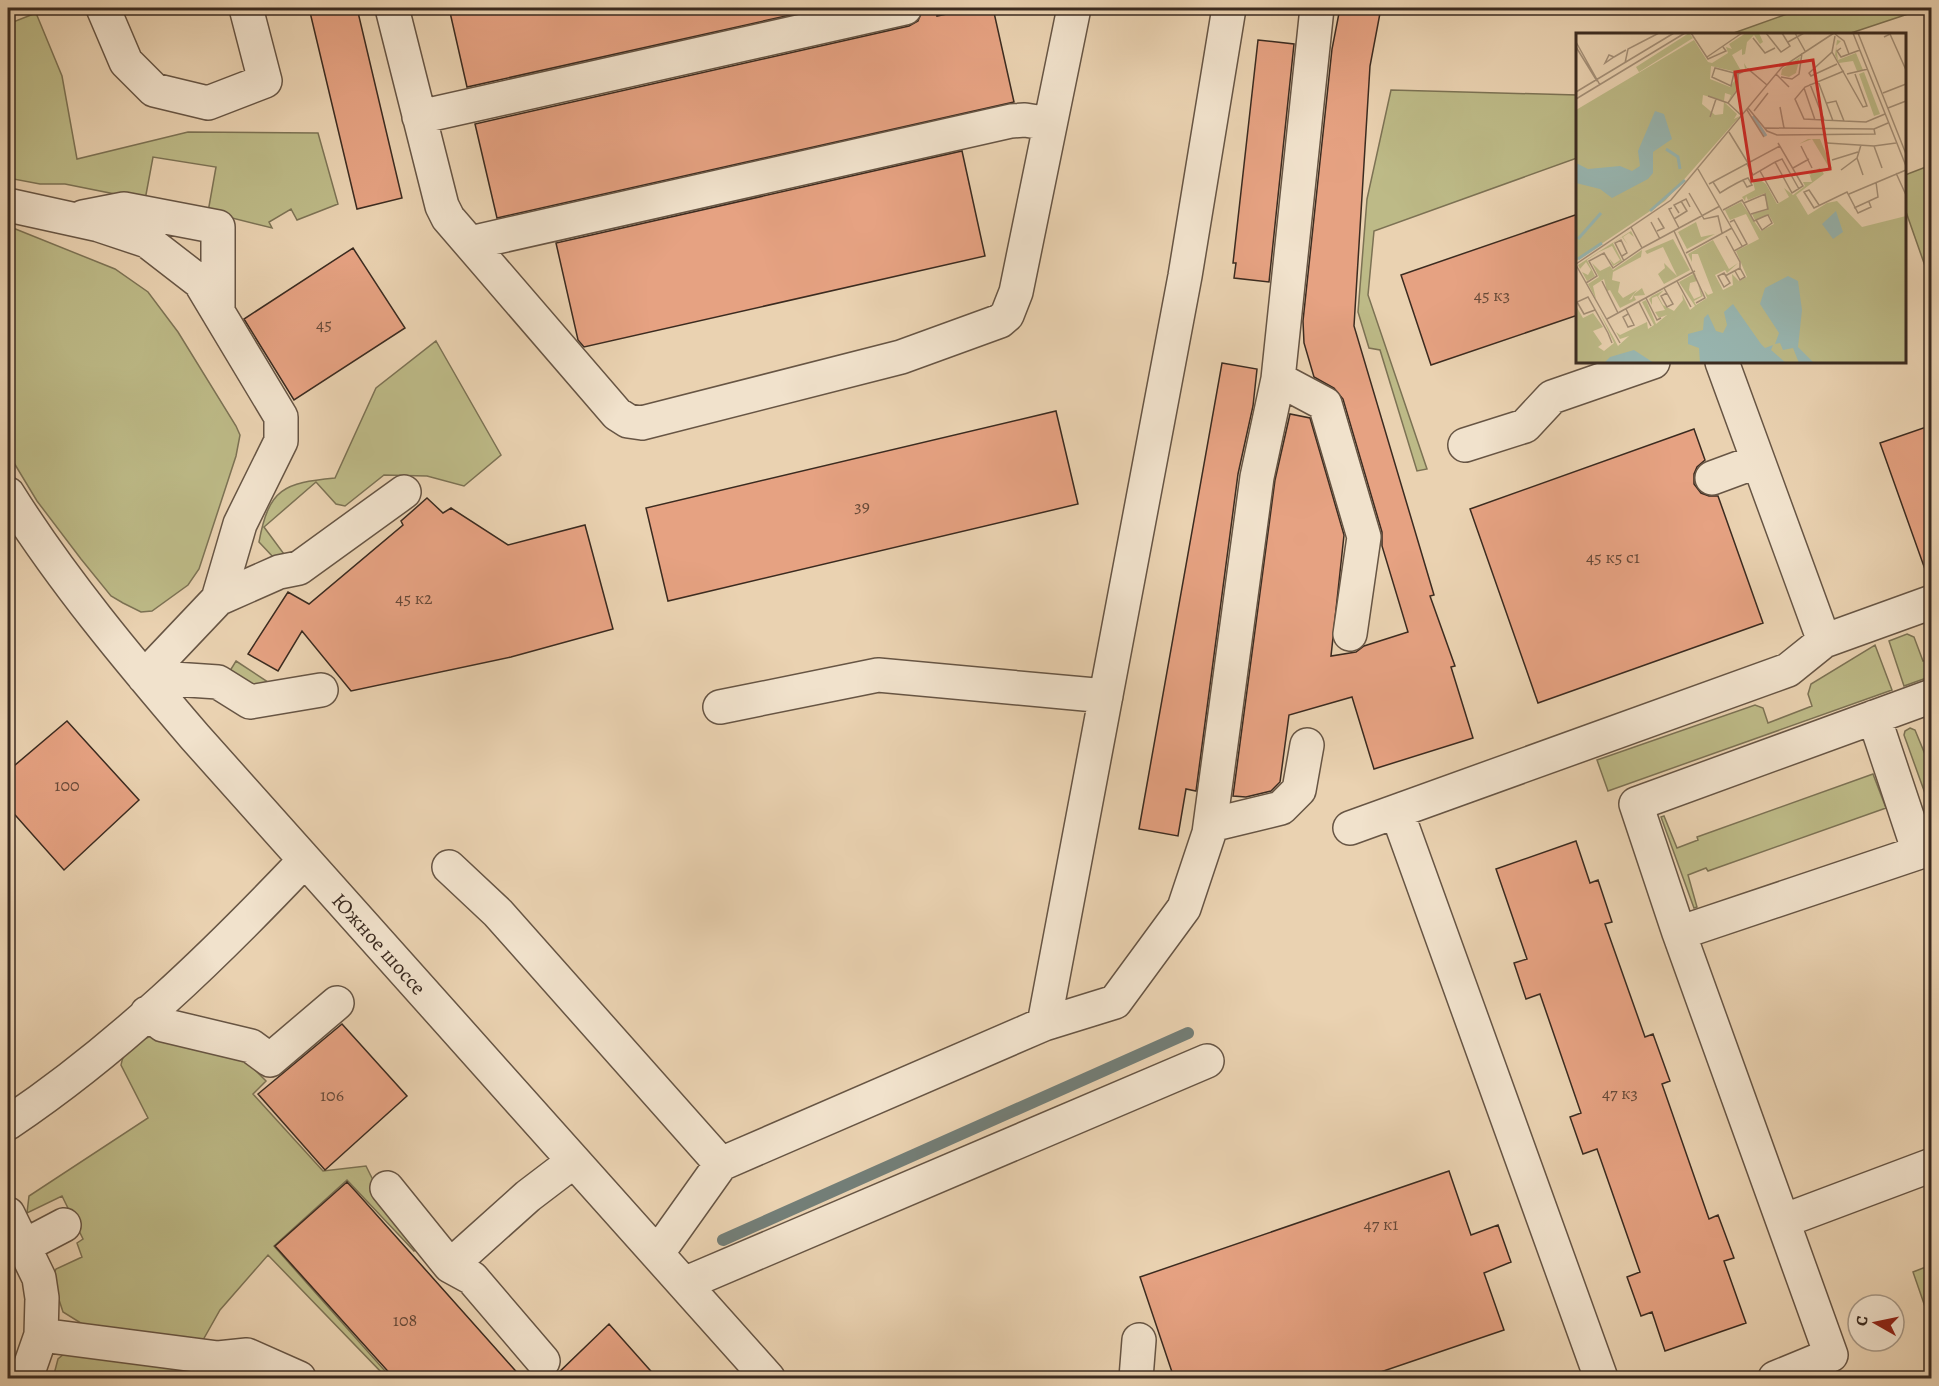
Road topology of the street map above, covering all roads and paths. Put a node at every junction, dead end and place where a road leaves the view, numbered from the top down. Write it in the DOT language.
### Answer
graph roads {
  1 [pos="103,8"];
  2 [pos="246,8"];
  3 [pos="392,8"];
  4 [pos="905,8"];
  5 [pos="1074,8"];
  6 [pos="1229,8"];
  7 [pos="1317,8"];
  8 [pos="419,117"];
  9 [pos="1050,124"];
  10 [pos="8,205"];
  11 [pos="74,219"];
  12 [pos="470,243"];
  13 [pos="218,313"];
  14 [pos="1650,363"];
  15 [pos="1722,363"];
  16 [pos="1278,379"];
  17 [pos="1465,445"];
  18 [pos="1758,461"];
  19 [pos="1712,478"];
  20 [pos="404,492"];
  21 [pos="8,494"];
  22 [pos="218,599"];
  23 [pos="1932,602"];
  24 [pos="1350,634"];
  25 [pos="1824,641"];
  26 [pos="144,677"];
  27 [pos="321,690"];
  28 [pos="1106,696"];
  29 [pos="1932,696"];
  30 [pos="720,707"];
  31 [pos="1874,717"];
  32 [pos="1307,745"];
  33 [pos="1397,812"];
  34 [pos="1211,825"];
  35 [pos="1350,828"];
  36 [pos="1925,850"];
  37 [pos="304,861"];
  38 [pos="449,867"];
  39 [pos="1679,933"];
  40 [pos="337,1003"];
  41 [pos="147,1013"];
  42 [pos="1044,1024"];
  43 [pos="1208,1061"];
  44 [pos="8,1123"];
  45 [pos="574,1161"];
  46 [pos="721,1164"];
  47 [pos="1932,1165"];
  48 [pos="387,1188"];
  49 [pos="8,1214"];
  50 [pos="1783,1221"];
  51 [pos="64,1225"];
  52 [pos="24,1246"];
  53 [pos="657,1254"];
  54 [pos="450,1266"];
  55 [pos="684,1284"];
  56 [pos="41,1335"];
  57 [pos="1139,1340"];
  58 [pos="543,1361"];
  59 [pos="26,1378"];
  60 [pos="299,1378"];
  61 [pos="768,1378"];
  62 [pos="1136,1378"];
  63 [pos="1601,1378"];
  64 [pos="1775,1378"];
  1 -- 2 [label="street"];
  3 -- 8 [label="street"];
  4 -- 8 [label="street"];
  5 -- 9 [label="street"];
  6 -- 28 [label="street"];
  7 -- 16 [label="street"];
  8 -- 12 [label="street"];
  9 -- 12 [label="street"];
  9 -- 12 [label="street"];
  10 -- 11 [label="street"];
  11 -- 13 [label="street"];
  11 -- 13 [label="street"];
  13 -- 22 [label="street"];
  14 -- 17 [label="street"];
  15 -- 18 [label="street"];
  16 -- 24 [label="street"];
  16 -- 34 [label="street"];
  18 -- 19 [label="street"];
  18 -- 25 [label="street"];
  20 -- 22 [label="street"];
  21 -- 26 [label="street, Южное шоссе"];
  22 -- 26 [label="street"];
  23 -- 25 [label="street"];
  25 -- 33 [label="street"];
  26 -- 27 [label="street"];
  26 -- 37 [label="street, Южное шоссе"];
  28 -- 30 [label="street"];
  28 -- 42 [label="street"];
  29 -- 31 [label="street"];
  31 -- 36 [label="street"];
  31 -- 39 [label="street"];
  32 -- 34 [label="street"];
  33 -- 35 [label="street"];
  33 -- 63 [label="street"];
  34 -- 42 [label="street"];
  36 -- 39 [label="street"];
  37 -- 41 [label="street"];
  37 -- 45 [label="street, Южное шоссе"];
  38 -- 46 [label="street"];
  39 -- 50 [label="street"];
  40 -- 41 [label="street"];
  41 -- 44 [label="street"];
  42 -- 46 [label="street"];
  43 -- 55 [label="street"];
  45 -- 53 [label="street, Южное шоссе"];
  45 -- 54 [label="street"];
  46 -- 53 [label="street"];
  47 -- 50 [label="street"];
  48 -- 54 [label="street"];
  49 -- 52 [label="street"];
  50 -- 64 [label="street"];
  51 -- 52 [label="street"];
  52 -- 56 [label="street"];
  53 -- 55 [label="street, Южное шоссе"];
  54 -- 58 [label="street"];
  55 -- 61 [label="street, Южное шоссе"];
  56 -- 59 [label="street"];
  56 -- 60 [label="street"];
  57 -- 62 [label="street"];
}
